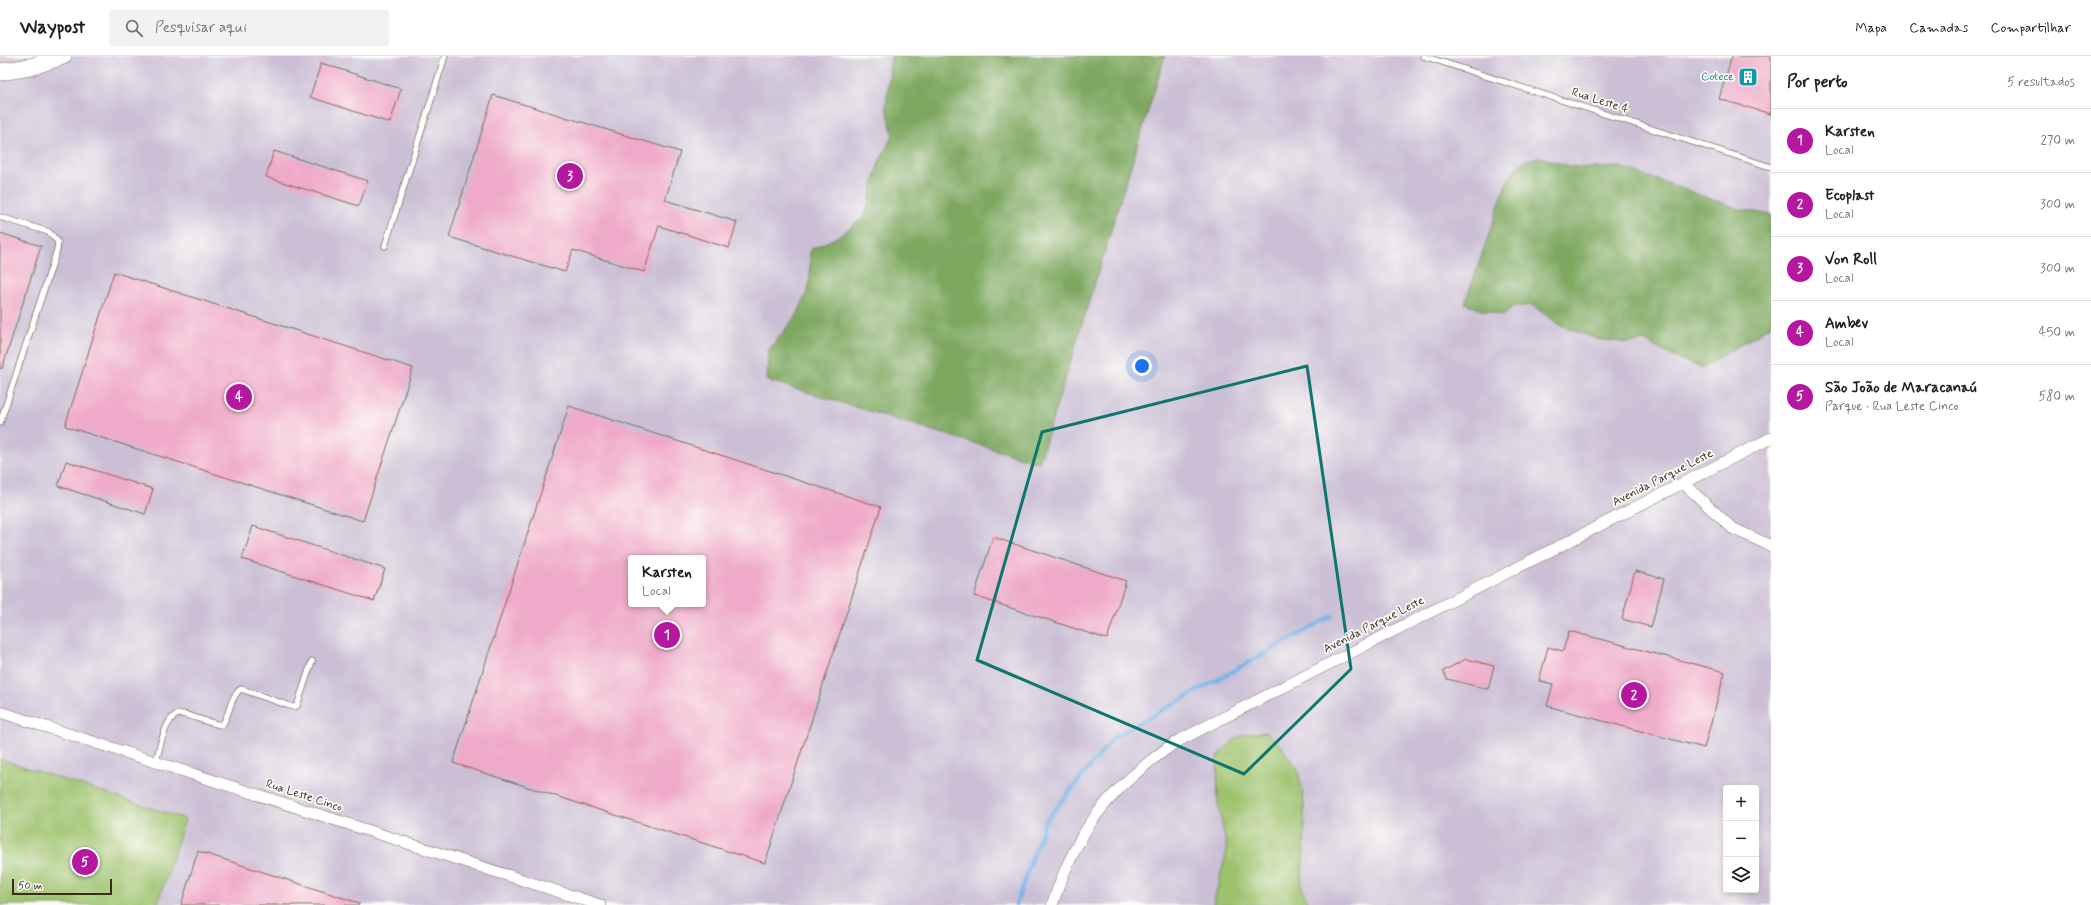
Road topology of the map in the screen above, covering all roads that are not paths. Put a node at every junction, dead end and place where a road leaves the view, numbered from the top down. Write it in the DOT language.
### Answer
graph roads {
  1 [pos="63,56"];
  2 [pos="445,56"];
  3 [pos="1423,56"];
  4 [pos="0,72"];
  5 [pos="1771,166"];
  6 [pos="0,217"];
  7 [pos="385,246"];
  8 [pos="0,423"];
  9 [pos="1771,438"];
  10 [pos="1683,483"];
  11 [pos="1771,546"];
  12 [pos="312,661"];
  13 [pos="0,712"];
  14 [pos="156,762"];
  15 [pos="600,905"];
  16 [pos="1052,905"];
  1 -- 4 [label="main road"];
  2 -- 7 [label="lane"];
  3 -- 5 [label="lane, Rua Leste 4"];
  6 -- 8 [label="lane"];
  9 -- 10 [label="street, Avenida Parque Leste"];
  10 -- 11 [label="street"];
  10 -- 16 [label="street, Avenida Parque Leste"];
  12 -- 14 [label="lane"];
  13 -- 14 [label="street, Rua Leste Cinco"];
  14 -- 15 [label="street, Rua Leste Cinco"];
}
